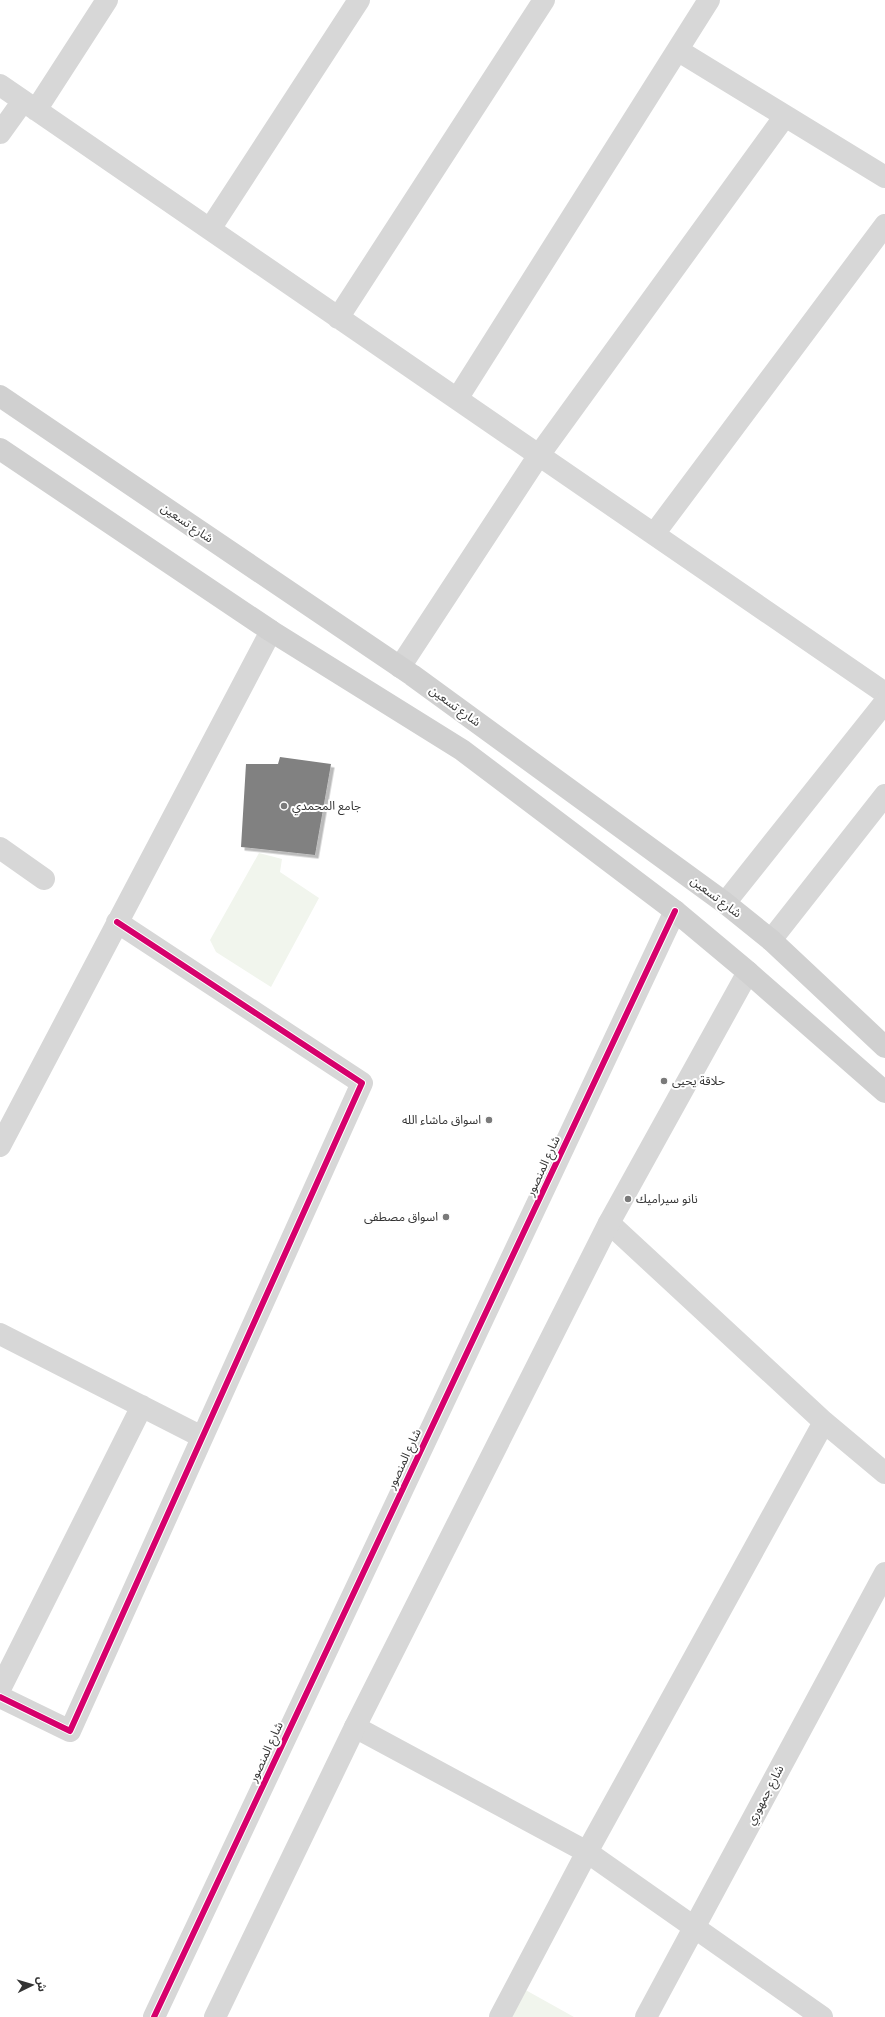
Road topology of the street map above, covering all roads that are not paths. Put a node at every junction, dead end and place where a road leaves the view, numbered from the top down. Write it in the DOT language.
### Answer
graph roads {
  1 [pos="107,0"];
  2 [pos="359,0"];
  3 [pos="544,0"];
  4 [pos="709,0"];
  5 [pos="678,51"];
  6 [pos="0,85"];
  7 [pos="30,105"];
  8 [pos="785,116"];
  9 [pos="0,133"];
  10 [pos="885,178"];
  11 [pos="885,225"];
  12 [pos="210,229"];
  13 [pos="338,318"];
  14 [pos="0,396"];
  15 [pos="457,399"];
  16 [pos="0,448"];
  17 [pos="539,455"];
  18 [pos="654,534"];
  19 [pos="271,631"];
  20 [pos="400,667"];
  21 [pos="885,693"];
  22 [pos="885,702"];
  23 [pos="885,795"];
  24 [pos="0,848"];
  25 [pos="44,879"];
  26 [pos="724,903"];
  27 [pos="675,911"];
  28 [pos="117,922"];
  29 [pos="771,940"];
  30 [pos="748,972"];
  31 [pos="885,1047"];
  32 [pos="885,1092"];
  33 [pos="0,1146"];
  34 [pos="609,1223"];
  35 [pos="0,1334"];
  36 [pos="142,1406"];
  37 [pos="824,1422"];
  38 [pos="202,1437"];
  39 [pos="885,1473"];
  40 [pos="885,1573"];
  41 [pos="0,1688"];
  42 [pos="0,1697"];
  43 [pos="355,1727"];
  44 [pos="587,1852"];
  45 [pos="693,1927"];
  46 [pos="154,2017"];
  47 [pos="215,2017"];
  48 [pos="500,2017"];
  49 [pos="646,2017"];
  50 [pos="822,2017"];
  1 -- 7 [label="street"];
  2 -- 12 [label="street"];
  3 -- 13 [label="street"];
  4 -- 5 [label="street"];
  5 -- 8 [label="street"];
  5 -- 15 [label="street"];
  6 -- 7 [label="street"];
  7 -- 9 [label="street"];
  7 -- 12 [label="street"];
  8 -- 10 [label="street"];
  8 -- 17 [label="street"];
  11 -- 18 [label="street"];
  12 -- 13 [label="street"];
  13 -- 15 [label="street"];
  14 -- 20 [label="main road, شارع تسعين"];
  15 -- 17 [label="street"];
  16 -- 19 [label="main road"];
  17 -- 18 [label="street"];
  17 -- 20 [label="street"];
  18 -- 21 [label="street"];
  19 -- 27 [label="main road"];
  19 -- 28 [label="street"];
  20 -- 26 [label="main road, شارع تسعين"];
  22 -- 26 [label="street"];
  23 -- 29 [label="street"];
  24 -- 25 [label="street"];
  26 -- 29 [label="main road, شارع تسعين"];
  27 -- 30 [label="main road"];
  27 -- 46 [label="street, شارع المنصور"];
  28 -- 33 [label="street"];
  28 -- 38 [label="street"];
  29 -- 31 [label="main road, شارع تسعين"];
  30 -- 32 [label="main road"];
  30 -- 34 [label="street"];
  34 -- 37 [label="street"];
  34 -- 43 [label="street"];
  35 -- 36 [label="street"];
  36 -- 38 [label="street"];
  36 -- 41 [label="street"];
  37 -- 39 [label="street"];
  37 -- 44 [label="street"];
  38 -- 42 [label="street"];
  40 -- 45 [label="street, شارع جمهوري"];
  43 -- 44 [label="street"];
  43 -- 47 [label="street"];
  44 -- 45 [label="street"];
  44 -- 48 [label="street"];
  45 -- 49 [label="street, شارع جمهوري"];
  45 -- 50 [label="street"];
}
